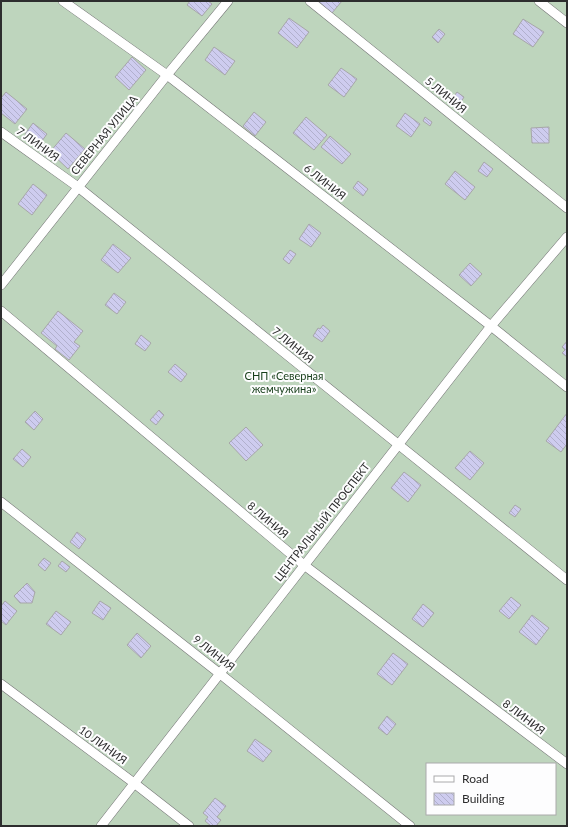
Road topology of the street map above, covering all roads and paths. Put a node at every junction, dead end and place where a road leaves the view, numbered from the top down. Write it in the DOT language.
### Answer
graph roads {
  1 [pos="63,1"];
  2 [pos="228,1"];
  3 [pos="310,1"];
  4 [pos="539,1"];
  5 [pos="567,23"];
  6 [pos="167,75"];
  7 [pos="1,132"];
  8 [pos="78,188"];
  9 [pos="567,208"];
  10 [pos="567,237"];
  11 [pos="1,285"];
  12 [pos="1,311"];
  13 [pos="491,326"];
  14 [pos="567,387"];
  15 [pos="398,444"];
  16 [pos="1,502"];
  17 [pos="304,565"];
  18 [pos="567,580"];
  19 [pos="220,673"];
  20 [pos="1,684"];
  21 [pos="567,764"];
  22 [pos="134,783"];
  23 [pos="101,826"];
  24 [pos="189,826"];
  25 [pos="410,826"];
  1 -- 6 [label="street, 6 ЛИНИЯ"];
  2 -- 6 [label="street, СЕВЕРНАЯ УЛИЦА"];
  3 -- 9 [label="street, 5 ЛИНИЯ"];
  4 -- 5 [label="street"];
  6 -- 8 [label="street, СЕВЕРНАЯ УЛИЦА"];
  6 -- 13 [label="street, 6 ЛИНИЯ"];
  7 -- 8 [label="street, 7 ЛИНИЯ"];
  8 -- 11 [label="street, СЕВЕРНАЯ УЛИЦА"];
  8 -- 15 [label="street, 7 ЛИНИЯ"];
  10 -- 13 [label="street, ЦЕНТРАЛЬНЫЙ ПРОСПЕКТ"];
  12 -- 17 [label="street, 8 ЛИНИЯ"];
  13 -- 14 [label="street, 6 ЛИНИЯ"];
  13 -- 15 [label="street, ЦЕНТРАЛЬНЫЙ ПРОСПЕКТ"];
  15 -- 17 [label="street, ЦЕНТРАЛЬНЫЙ ПРОСПЕКТ"];
  15 -- 18 [label="street, 7 ЛИНИЯ"];
  16 -- 19 [label="street, 9 ЛИНИЯ"];
  17 -- 19 [label="street, ЦЕНТРАЛЬНЫЙ ПРОСПЕКТ"];
  17 -- 21 [label="street, 8 ЛИНИЯ"];
  19 -- 22 [label="street, ЦЕНТРАЛЬНЫЙ ПРОСПЕКТ"];
  19 -- 25 [label="street, 9 ЛИНИЯ"];
  20 -- 22 [label="street, 10 ЛИНИЯ"];
  22 -- 23 [label="street, ЦЕНТРАЛЬНЫЙ ПРОСПЕКТ"];
  22 -- 24 [label="street, 10 ЛИНИЯ"];
}
